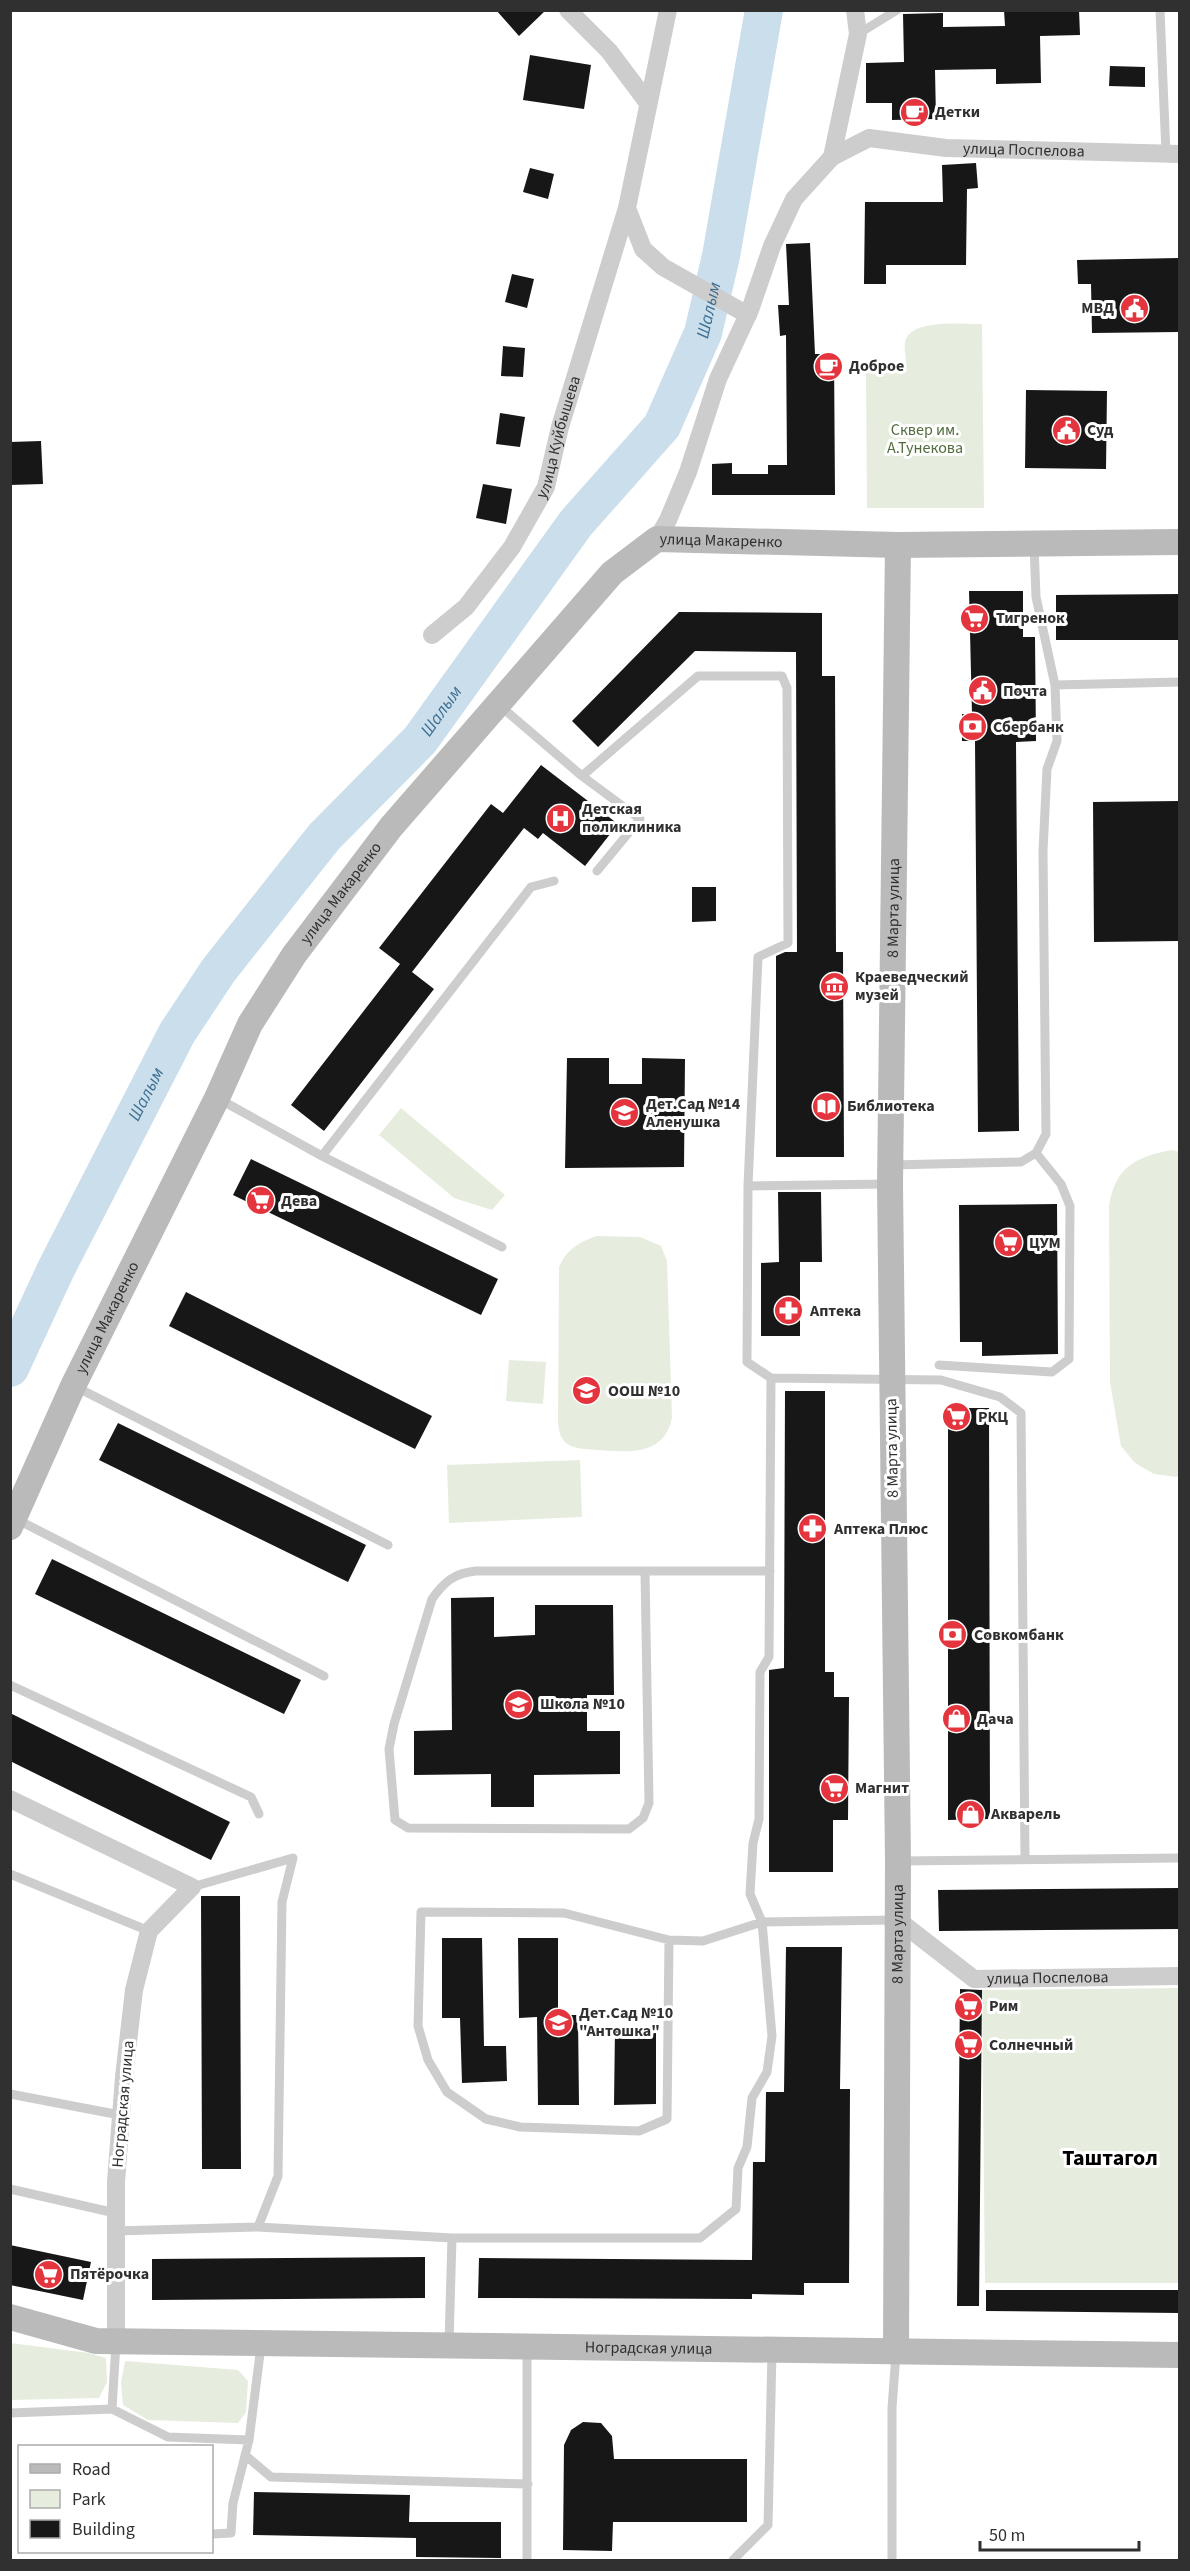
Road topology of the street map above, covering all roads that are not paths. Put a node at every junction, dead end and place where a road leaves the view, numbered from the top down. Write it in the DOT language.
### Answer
graph roads {
  1 [pos="568,10"];
  2 [pos="668,10"];
  3 [pos="855,10"];
  4 [pos="897,10"];
  5 [pos="1160,10"];
  6 [pos="858,34"];
  7 [pos="648,104"];
  8 [pos="1173,154"];
  9 [pos="832,157"];
  10 [pos="627,208"];
  11 [pos="748,315"];
  12 [pos="657,539"];
  13 [pos="1179,542"];
  14 [pos="1034,543"];
  15 [pos="898,545"];
  16 [pos="432,635"];
  17 [pos="1179,682"];
  18 [pos="1055,685"];
  19 [pos="497,704"];
  20 [pos="582,776"];
  21 [pos="597,872"];
  22 [pos="554,881"];
  23 [pos="216,1098"];
  24 [pos="1036,1153"];
  25 [pos="322,1156"];
  26 [pos="891,1174"];
  27 [pos="748,1186"];
  28 [pos="502,1247"];
  29 [pos="939,1365"];
  30 [pos="771,1378"];
  31 [pos="891,1378"];
  32 [pos="73,1386"];
  33 [pos="13,1522"];
  34 [pos="388,1545"];
  35 [pos="770,1571"];
  36 [pos="645,1572"];
  37 [pos="324,1676"];
  38 [pos="10,1685"];
  39 [pos="10,1799"];
  40 [pos="259,1814"];
  41 [pos="1179,1858"];
  42 [pos="1025,1859"];
  43 [pos="898,1861"];
  44 [pos="10,1874"];
  45 [pos="192,1887"];
  46 [pos="898,1920"];
  47 [pos="762,1922"];
  48 [pos="149,1930"];
  49 [pos="669,1940"];
  50 [pos="1179,1976"];
  51 [pos="10,2094"];
  52 [pos="120,2115"];
  53 [pos="10,2189"];
  54 [pos="115,2222"];
  55 [pos="258,2227"];
  56 [pos="452,2238"];
  57 [pos="10,2317"];
  58 [pos="117,2341"];
  59 [pos="261,2343"];
  60 [pos="449,2345"];
  61 [pos="527,2346"];
  62 [pos="772,2350"];
  63 [pos="896,2351"];
  64 [pos="1179,2355"];
  65 [pos="112,2409"];
  66 [pos="10,2413"];
  67 [pos="249,2440"];
  68 [pos="245,2456"];
  69 [pos="528,2484"];
  70 [pos="213,2535"];
  71 [pos="527,2560"];
  72 [pos="732,2560"];
  73 [pos="892,2560"];
  1 -- 7 [label="street"];
  2 -- 7 [label="street, улица Куйбышева"];
  3 -- 6 [label="street"];
  4 -- 6 [label="lane"];
  5 -- 8 [label="lane"];
  6 -- 9 [label="street"];
  7 -- 10 [label="street, улица Куйбышева"];
  8 -- 9 [label="street, улица Поспелова"];
  9 -- 11 [label="street"];
  10 -- 11 [label="street"];
  10 -- 16 [label="street, улица Куйбышева"];
  11 -- 12 [label="street"];
  12 -- 15 [label="street, улица Макаренко"];
  12 -- 19 [label="street, улица Макаренко"];
  13 -- 14 [label="street"];
  14 -- 15 [label="street"];
  14 -- 18 [label="lane"];
  15 -- 26 [label="street, 8 Марта улица"];
  17 -- 18 [label="lane"];
  18 -- 24 [label="lane"];
  19 -- 20 [label="lane"];
  19 -- 23 [label="street, улица Макаренко"];
  20 -- 21 [label="lane"];
  20 -- 27 [label="lane"];
  22 -- 25 [label="lane"];
  23 -- 25 [label="lane"];
  23 -- 32 [label="street, улица Макаренко"];
  24 -- 26 [label="lane"];
  24 -- 29 [label="lane"];
  25 -- 28 [label="lane"];
  26 -- 27 [label="lane"];
  26 -- 31 [label="street, 8 Марта улица"];
  27 -- 30 [label="lane"];
  30 -- 31 [label="lane"];
  30 -- 35 [label="lane"];
  31 -- 42 [label="lane"];
  31 -- 43 [label="street, 8 Марта улица"];
  32 -- 33 [label="street, улица Макаренко"];
  32 -- 34 [label="lane"];
  33 -- 37 [label="lane"];
  35 -- 36 [label="lane"];
  35 -- 47 [label="lane"];
  36 -- 36 [label="lane"];
  38 -- 40 [label="lane"];
  39 -- 45 [label="street"];
  41 -- 42 [label="lane"];
  42 -- 43 [label="lane"];
  43 -- 46 [label="street, 8 Марта улица"];
  44 -- 48 [label="lane"];
  45 -- 48 [label="street"];
  45 -- 55 [label="lane"];
  46 -- 47 [label="lane"];
  46 -- 50 [label="street, улица Поспелова"];
  46 -- 63 [label="street, 8 Марта улица"];
  47 -- 49 [label="lane"];
  47 -- 56 [label="lane"];
  48 -- 52 [label="street, Ноградская улица"];
  49 -- 49 [label="lane"];
  51 -- 52 [label="lane"];
  52 -- 54 [label="street, Ноградская улица"];
  53 -- 54 [label="lane"];
  54 -- 55 [label="lane"];
  54 -- 58 [label="street, Ноградская улица"];
  55 -- 56 [label="lane"];
  56 -- 60 [label="lane"];
  57 -- 58 [label="street, Ноградская улица"];
  58 -- 59 [label="street, Ноградская улица"];
  58 -- 65 [label="lane"];
  59 -- 60 [label="street, Ноградская улица"];
  59 -- 67 [label="lane"];
  60 -- 61 [label="street, Ноградская улица"];
  61 -- 62 [label="street, Ноградская улица"];
  61 -- 69 [label="lane"];
  62 -- 63 [label="street, Ноградская улица"];
  62 -- 72 [label="lane"];
  63 -- 64 [label="street, Ноградская улица"];
  63 -- 73 [label="lane"];
  65 -- 66 [label="lane"];
  65 -- 67 [label="lane"];
  67 -- 68 [label="lane"];
  68 -- 69 [label="lane"];
  68 -- 70 [label="lane"];
  69 -- 71 [label="lane"];
}
